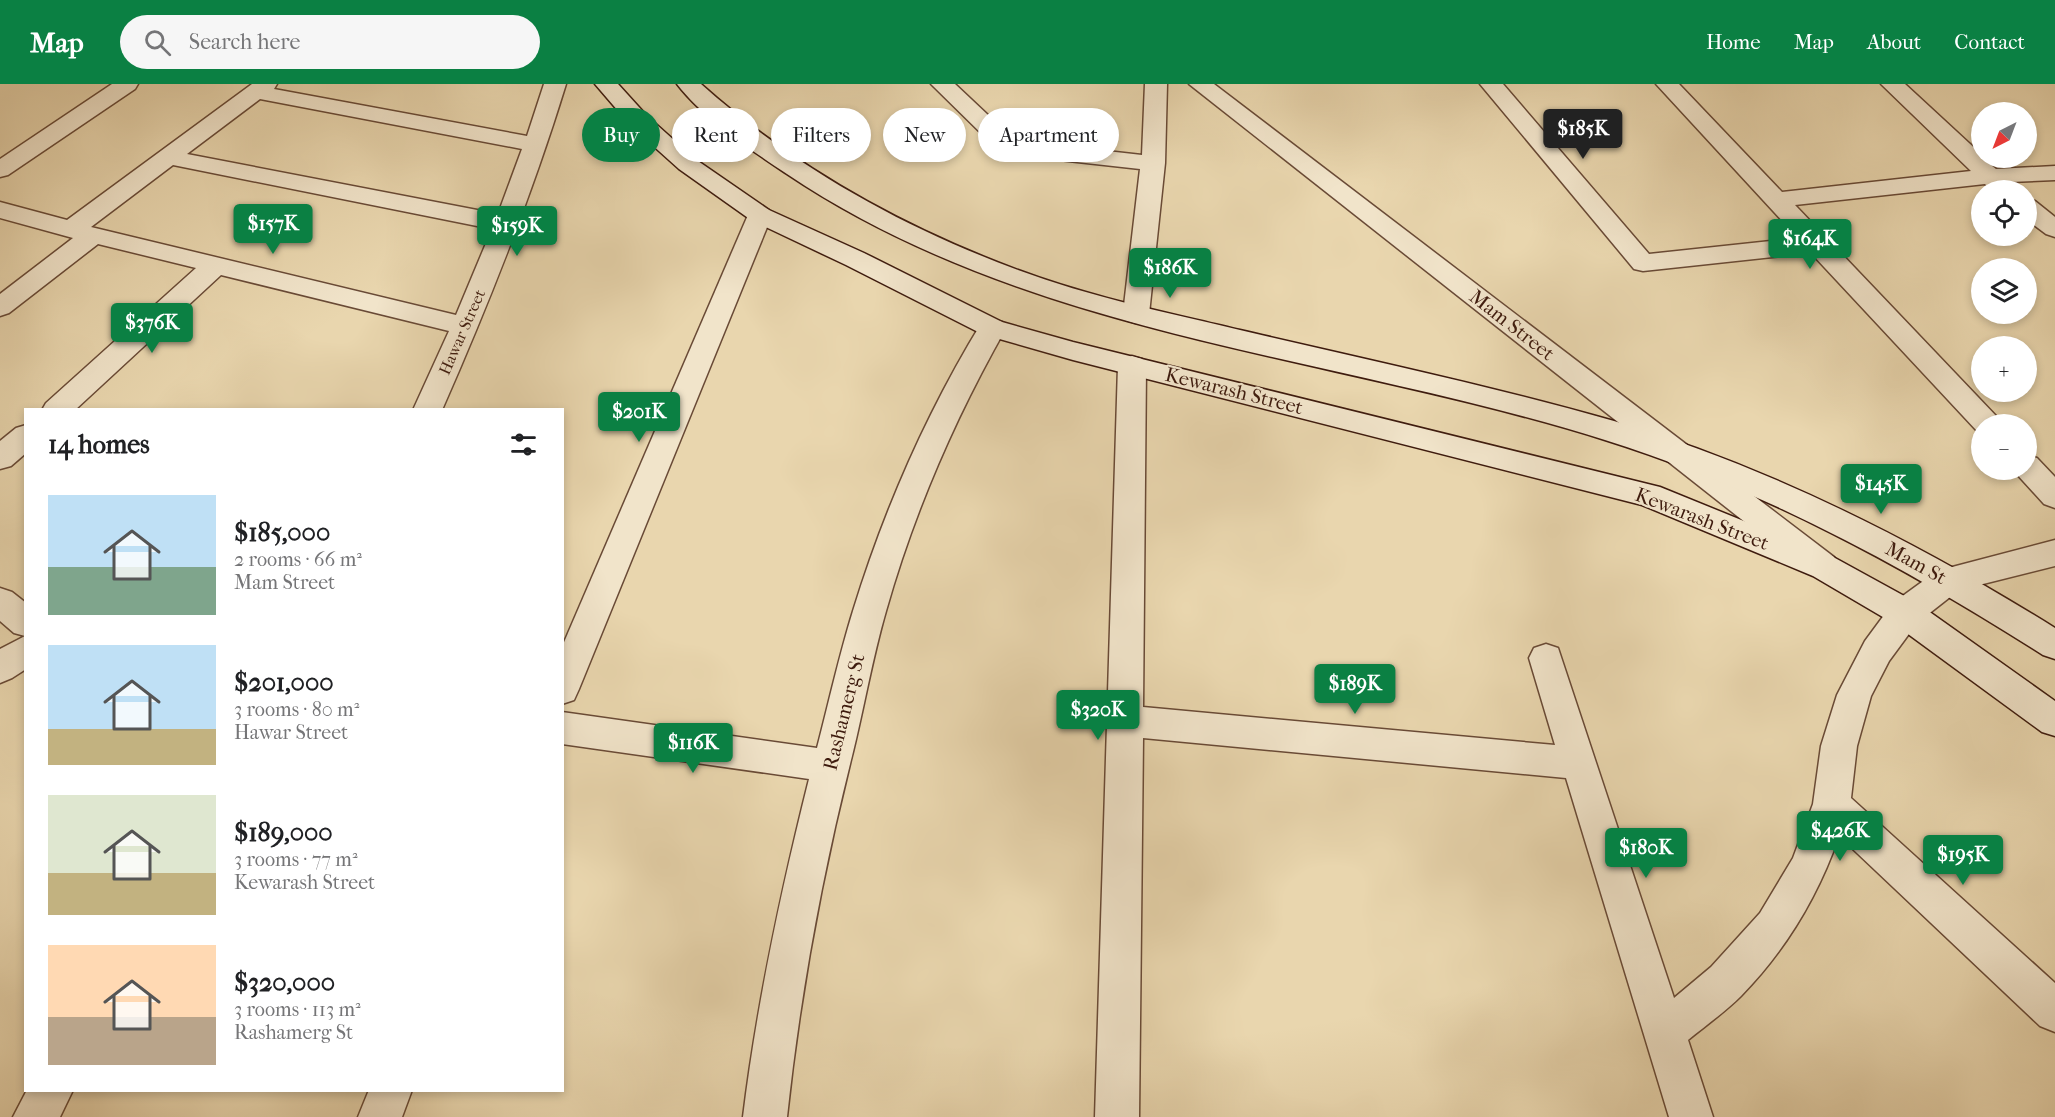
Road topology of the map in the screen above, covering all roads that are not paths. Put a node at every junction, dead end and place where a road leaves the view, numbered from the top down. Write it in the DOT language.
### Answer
graph roads {
  1 [pos="127,84"];
  2 [pos="555,84"];
  3 [pos="606,84"];
  4 [pos="688,84"];
  5 [pos="942,84"];
  6 [pos="1156,84"];
  7 [pos="1200,84"];
  8 [pos="1491,84"];
  9 [pos="1666,84"];
  10 [pos="1892,84"];
  11 [pos="261,88"];
  12 [pos="536,146"];
  13 [pos="168,157"];
  14 [pos="1153,162"];
  15 [pos="0,170"];
  16 [pos="2055,173"];
  17 [pos="1996,180"];
  18 [pos="2016,180"];
  19 [pos="1971,185"];
  20 [pos="1776,200"];
  21 [pos="0,210"];
  22 [pos="760,215"];
  23 [pos="2037,215"];
  24 [pos="507,224"];
  25 [pos="2055,229"];
  26 [pos="81,232"];
  27 [pos="1817,244"];
  28 [pos="217,264"];
  29 [pos="0,307"];
  30 [pos="1136,314"];
  31 [pos="465,326"];
  32 [pos="992,328"];
  33 [pos="1132,366"];
  34 [pos="58,408"];
  35 [pos="428,408"];
  36 [pos="1978,414"];
  37 [pos="24,438"];
  38 [pos="1673,450"];
  39 [pos="0,458"];
  40 [pos="2037,477"];
  41 [pos="2055,496"];
  42 [pos="2055,553"];
  43 [pos="1824,567"];
  44 [pos="1949,580"];
  45 [pos="0,601"];
  46 [pos="1905,613"];
  47 [pos="24,621"];
  48 [pos="2055,645"];
  49 [pos="24,651"];
  50 [pos="1546,658"];
  51 [pos="0,668"];
  52 [pos="564,684"];
  53 [pos="1126,721"];
  54 [pos="2055,721"];
  55 [pos="564,728"];
  56 [pos="1579,763"];
  57 [pos="831,766"];
  58 [pos="1832,804"];
  59 [pos="2055,1011"];
  60 [pos="1665,1032"];
  61 [pos="51,1092"];
  62 [pos="390,1092"];
  63 [pos="35,1117"];
  64 [pos="380,1117"];
  65 [pos="765,1117"];
  66 [pos="1117,1117"];
  67 [pos="1691,1117"];
  1 -- 15 [label="street"];
  2 -- 12 [label="street, Hawar Street"];
  3 -- 22 [label="street, Kewarash Street"];
  4 -- 30 [label="street"];
  5 -- 14 [label="street"];
  6 -- 14 [label="street"];
  7 -- 38 [label="street, Mam Street"];
  8 -- 27 [label="street"];
  9 -- 20 [label="street"];
  10 -- 17 [label="street"];
  11 -- 12 [label="street"];
  11 -- 13 [label="street"];
  12 -- 24 [label="street, Hawar Street"];
  13 -- 24 [label="street"];
  13 -- 26 [label="street"];
  14 -- 30 [label="street"];
  16 -- 18 [label="street"];
  19 -- 20 [label="street"];
  20 -- 27 [label="street"];
  21 -- 26 [label="street"];
  22 -- 32 [label="street, Kewarash Street"];
  22 -- 52 [label="street"];
  23 -- 25 [label="street"];
  24 -- 31 [label="street, Hawar Street"];
  26 -- 28 [label="street"];
  26 -- 29 [label="street"];
  27 -- 36 [label="street"];
  28 -- 31 [label="street"];
  28 -- 34 [label="street"];
  30 -- 38 [label="street"];
  31 -- 35 [label="street, Hawar Street"];
  32 -- 33 [label="street, Kewarash Street"];
  32 -- 57 [label="street, Rashamerg St"];
  33 -- 43 [label="street, Kewarash Street"];
  33 -- 53 [label="street"];
  37 -- 39 [label="street"];
  38 -- 43 [label="street, Mam Street"];
  38 -- 44 [label="street, Mam St"];
  40 -- 41 [label="street"];
  42 -- 44 [label="street"];
  43 -- 46 [label="street, Kewarash Street"];
  44 -- 46 [label="street"];
  44 -- 48 [label="street, Mam St"];
  45 -- 47 [label="street"];
  46 -- 54 [label="street"];
  46 -- 58 [label="street"];
  49 -- 51 [label="street"];
  50 -- 56 [label="street"];
  53 -- 56 [label="street"];
  53 -- 66 [label="street"];
  55 -- 57 [label="street"];
  56 -- 60 [label="street"];
  57 -- 65 [label="street, Rashamerg St"];
  58 -- 59 [label="street"];
  58 -- 60 [label="street"];
  60 -- 67 [label="street"];
  61 -- 63 [label="street"];
  62 -- 64 [label="street"];
}
